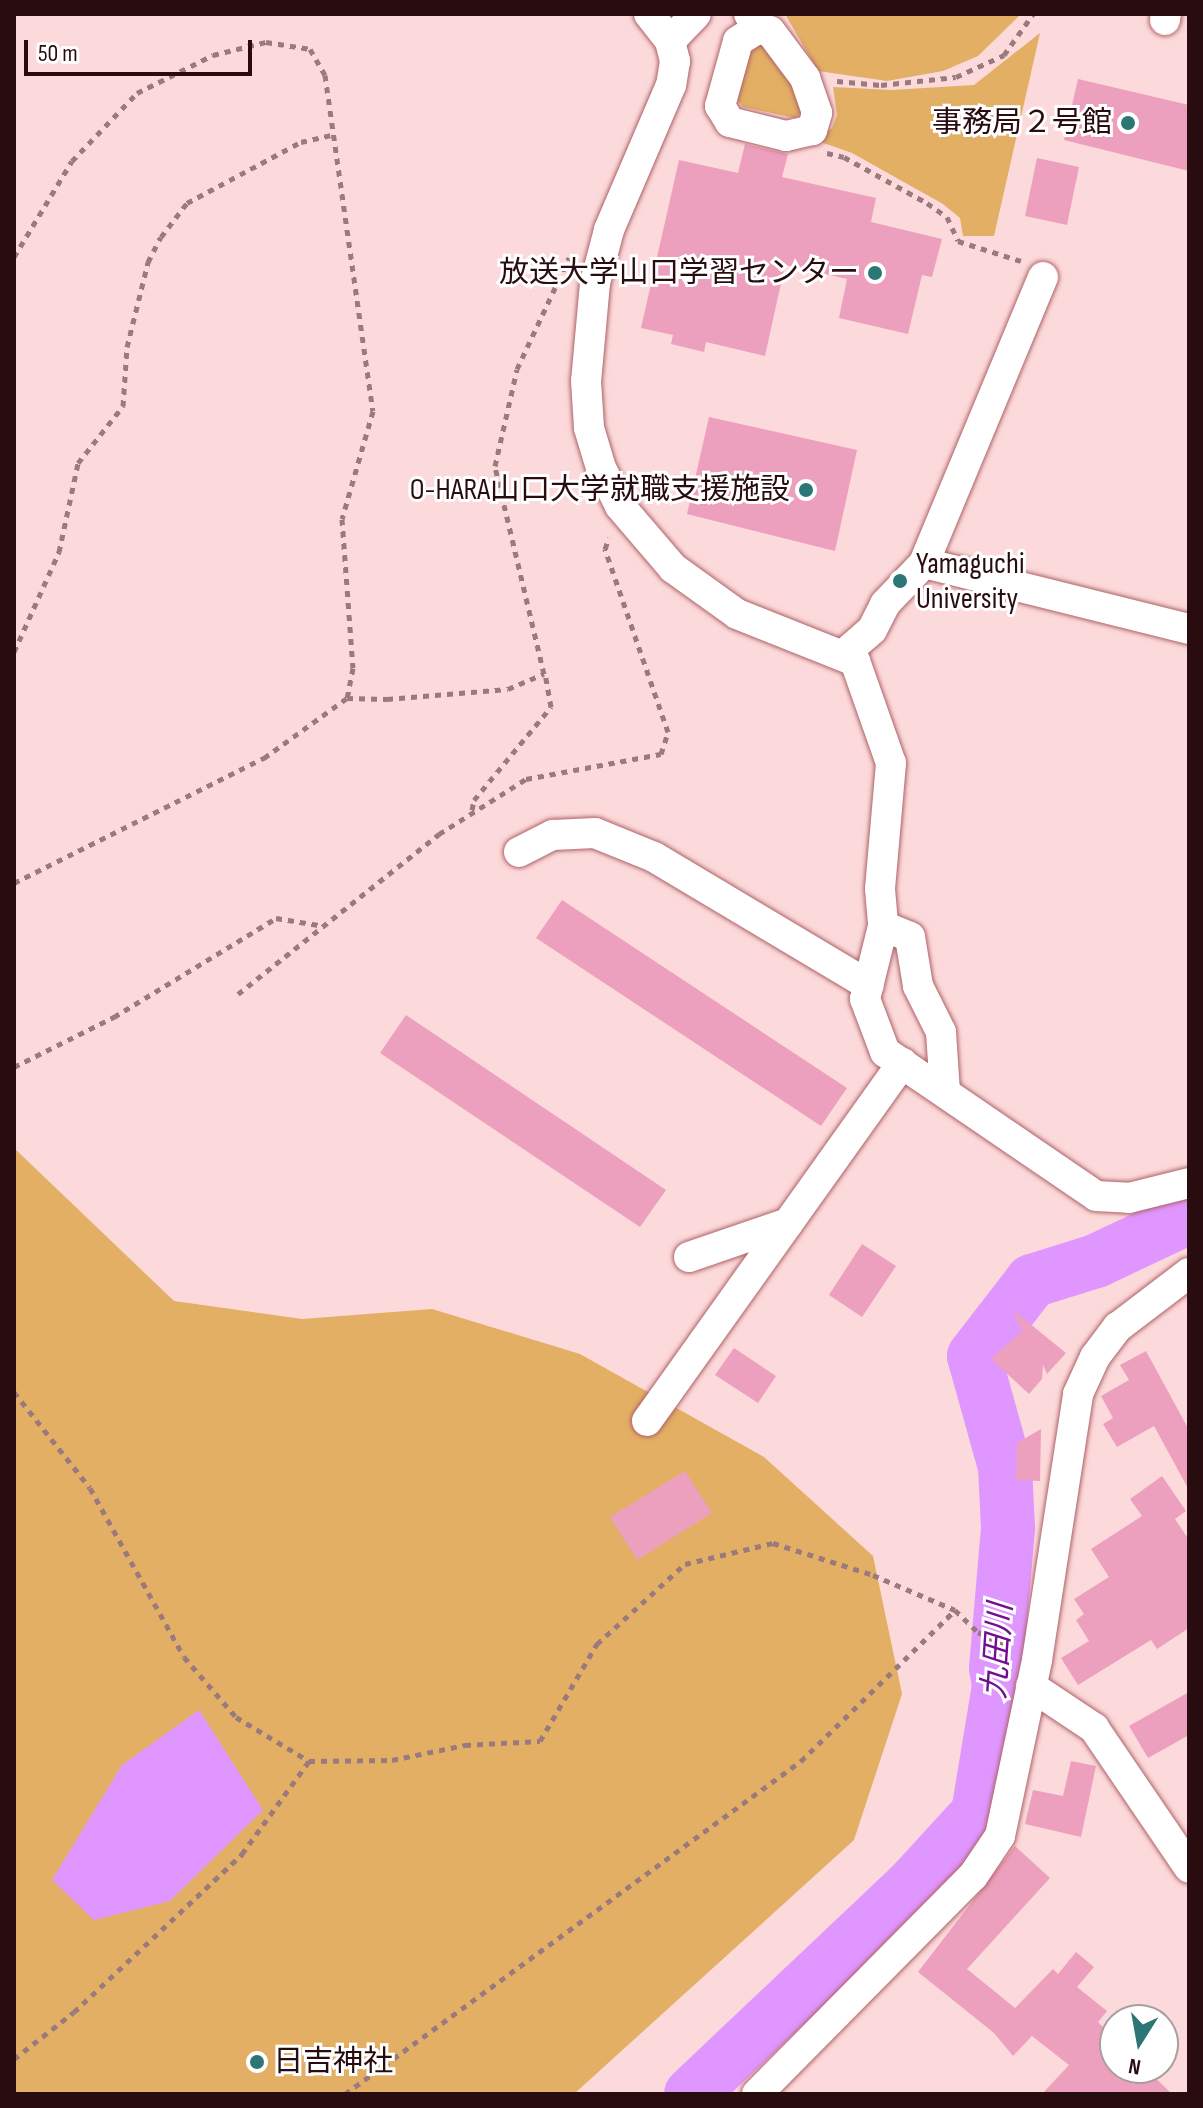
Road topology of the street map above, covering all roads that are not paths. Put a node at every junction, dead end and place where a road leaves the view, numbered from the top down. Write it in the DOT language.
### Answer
graph roads {
  1 [pos="649,14"];
  2 [pos="696,14"];
  3 [pos="753,22"];
  4 [pos="670,41"];
  5 [pos="1043,277"];
  6 [pos="924,563"];
  7 [pos="1189,629"];
  8 [pos="843,655"];
  9 [pos="519,852"];
  10 [pos="883,926"];
  11 [pos="869,985"];
  12 [pos="902,1063"];
  13 [pos="945,1092"];
  14 [pos="1189,1183"];
  15 [pos="788,1223"];
  16 [pos="689,1257"];
  17 [pos="1189,1273"];
  18 [pos="647,1421"];
  19 [pos="1031,1686"];
  20 [pos="1189,1868"];
  21 [pos="757,2094"];
  1 -- 4 [label="street"];
  2 -- 4 [label="street"];
  3 -- 3 [label="street"];
  4 -- 8 [label="street"];
  5 -- 6 [label="street"];
  6 -- 7 [label="street"];
  6 -- 8 [label="street"];
  8 -- 10 [label="street"];
  9 -- 11 [label="street"];
  10 -- 11 [label="street"];
  10 -- 13 [label="street"];
  11 -- 12 [label="street"];
  12 -- 13 [label="street"];
  12 -- 15 [label="street"];
  13 -- 14 [label="street"];
  15 -- 16 [label="street"];
  15 -- 18 [label="street"];
  17 -- 19 [label="street"];
  19 -- 20 [label="street"];
  19 -- 21 [label="street"];
}
